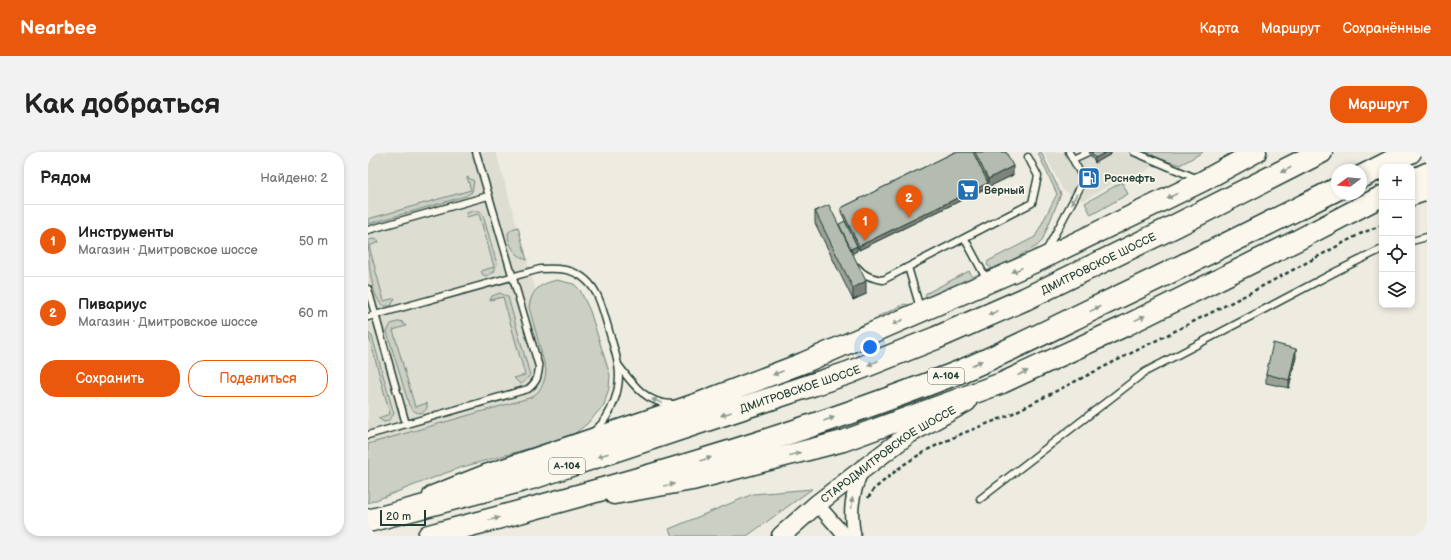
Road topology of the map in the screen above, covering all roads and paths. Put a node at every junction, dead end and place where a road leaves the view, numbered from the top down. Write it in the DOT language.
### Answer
graph roads {
  1 [pos="476,152"];
  2 [pos="1069,152"];
  3 [pos="1088,152"];
  4 [pos="1134,152"];
  5 [pos="1256,152"];
  6 [pos="1321,152"];
  7 [pos="1410,152"];
  8 [pos="1028,157"];
  9 [pos="1073,160"];
  10 [pos="1427,172"];
  11 [pos="1367,174"];
  12 [pos="1415,178"];
  13 [pos="1203,181"];
  14 [pos="1427,190"];
  15 [pos="1331,192"];
  16 [pos="1415,194"];
  17 [pos="488,196"];
  18 [pos="1379,198"];
  19 [pos="1379,206"];
  20 [pos="1379,227"];
  21 [pos="368,230"];
  22 [pos="1427,237"];
  23 [pos="965,238"];
  24 [pos="1296,241"];
  25 [pos="1415,241"];
  26 [pos="1379,251"];
  27 [pos="1042,259"];
  28 [pos="854,264"];
  29 [pos="908,267"];
  30 [pos="513,276"];
  31 [pos="989,283"];
  32 [pos="368,289"];
  33 [pos="921,312"];
  34 [pos="375,315"];
  35 [pos="368,317"];
  36 [pos="618,366"];
  37 [pos="1002,383"];
  38 [pos="696,404"];
  39 [pos="406,424"];
  40 [pos="368,435"];
  41 [pos="578,443"];
  42 [pos="861,472"];
  43 [pos="980,499"];
  44 [pos="867,500"];
  45 [pos="817,504"];
  46 [pos="534,509"];
  47 [pos="369,521"];
  48 [pos="429,536"];
  49 [pos="781,536"];
  50 [pos="844,536"];
  51 [pos="854,536"];
  1 -- 17 [label="lane"];
  2 -- 9 [label="lane"];
  3 -- 9 [label="lane"];
  4 -- 13 [label="lane"];
  5 -- 13 [label="main road"];
  6 -- 47 [label="highway, ДМИТРОВСКОЕ ШОССЕ / А-104, one-way"];
  7 -- 11 [label="highway"];
  8 -- 23 [label="lane"];
  9 -- 27 [label="lane, one-way"];
  10 -- 12 [label="main road"];
  13 -- 27 [label="main road, one-way"];
  14 -- 16 [label="main road"];
  46 -- 15 [label="highway, А-104, one-way"];
  17 -- 21 [label="lane"];
  17 -- 30 [label="lane"];
  18 -- 24 [label="main road"];
  19 -- 24 [label="main road"];
  20 -- 44 [label="path"];
  22 -- 25 [label="lane"];
  23 -- 29 [label="lane"];
  23 -- 31 [label="lane"];
  37 -- 24 [label="main road, one-way"];
  26 -- 43 [label="lane"];
  27 -- 31 [label="main road, one-way"];
  28 -- 29 [label="lane"];
  29 -- 33 [label="lane"];
  30 -- 34 [label="lane"];
  30 -- 36 [label="lane"];
  30 -- 39 [label="lane"];
  31 -- 33 [label="main road"];
  32 -- 34 [label="lane"];
  33 -- 38 [label="main road, one-way"];
  34 -- 35 [label="lane"];
  34 -- 39 [label="lane"];
  38 -- 36 [label="lane, one-way"];
  36 -- 41 [label="lane"];
  37 -- 42 [label="street, СТАРОДМИТРОВСКОЕ ШОССЕ"];
  46 -- 37 [label="main road, one-way"];
  38 -- 41 [label="main road"];
  39 -- 40 [label="lane"];
  41 -- 47 [label="main road"];
  42 -- 45 [label="street, СТАРОДМИТРОВСКОЕ ШОССЕ"];
  51 -- 42 [label="street, one-way"];
  45 -- 49 [label="street, СТАРОДМИТРОВСКОЕ ШОССЕ"];
  45 -- 50 [label="street"];
  48 -- 46 [label="highway, А-104, one-way"];
}
